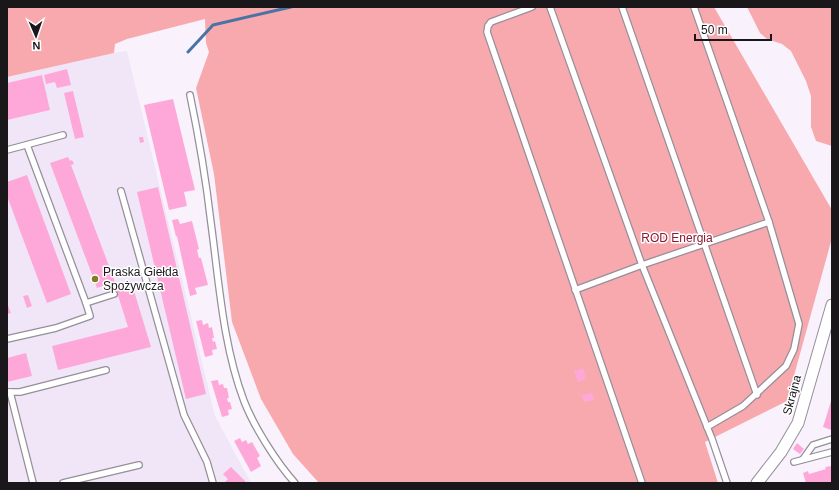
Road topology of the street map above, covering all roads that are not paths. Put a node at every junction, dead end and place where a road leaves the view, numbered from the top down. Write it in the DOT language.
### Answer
graph roads {
  1 [pos="532,7"];
  2 [pos="550,7"];
  3 [pos="622,7"];
  4 [pos="694,7"];
  5 [pos="190,95"];
  6 [pos="63,135"];
  7 [pos="27,145"];
  8 [pos="7,150"];
  9 [pos="121,191"];
  10 [pos="769,222"];
  11 [pos="705,244"];
  12 [pos="642,265"];
  13 [pos="575,290"];
  14 [pos="114,294"];
  15 [pos="86,303"];
  16 [pos="832,305"];
  17 [pos="7,339"];
  18 [pos="106,370"];
  19 [pos="8,392"];
  20 [pos="757,395"];
  21 [pos="707,427"];
  22 [pos="832,439"];
  23 [pos="832,452"];
  24 [pos="803,459"];
  25 [pos="794,462"];
  26 [pos="139,464"];
  27 [pos="33,483"];
  28 [pos="63,483"];
  29 [pos="213,483"];
  30 [pos="295,483"];
  31 [pos="642,483"];
  32 [pos="727,483"];
  33 [pos="757,483"];
  1 -- 13 [label="lane"];
  2 -- 12 [label="lane"];
  3 -- 11 [label="lane"];
  4 -- 10 [label="lane"];
  5 -- 30 [label="lane"];
  6 -- 7 [label="lane"];
  7 -- 8 [label="lane"];
  7 -- 15 [label="lane"];
  9 -- 29 [label="lane"];
  10 -- 11 [label="lane"];
  10 -- 20 [label="lane"];
  11 -- 12 [label="lane"];
  11 -- 20 [label="lane"];
  12 -- 13 [label="lane"];
  12 -- 21 [label="lane"];
  13 -- 31 [label="lane"];
  14 -- 15 [label="lane"];
  15 -- 17 [label="lane"];
  16 -- 33 [label="street, Skrajna"];
  18 -- 19 [label="lane"];
  19 -- 27 [label="lane"];
  20 -- 21 [label="lane"];
  21 -- 32 [label="lane"];
  22 -- 24 [label="lane"];
  23 -- 24 [label="lane"];
  24 -- 25 [label="lane"];
  26 -- 28 [label="lane"];
}
